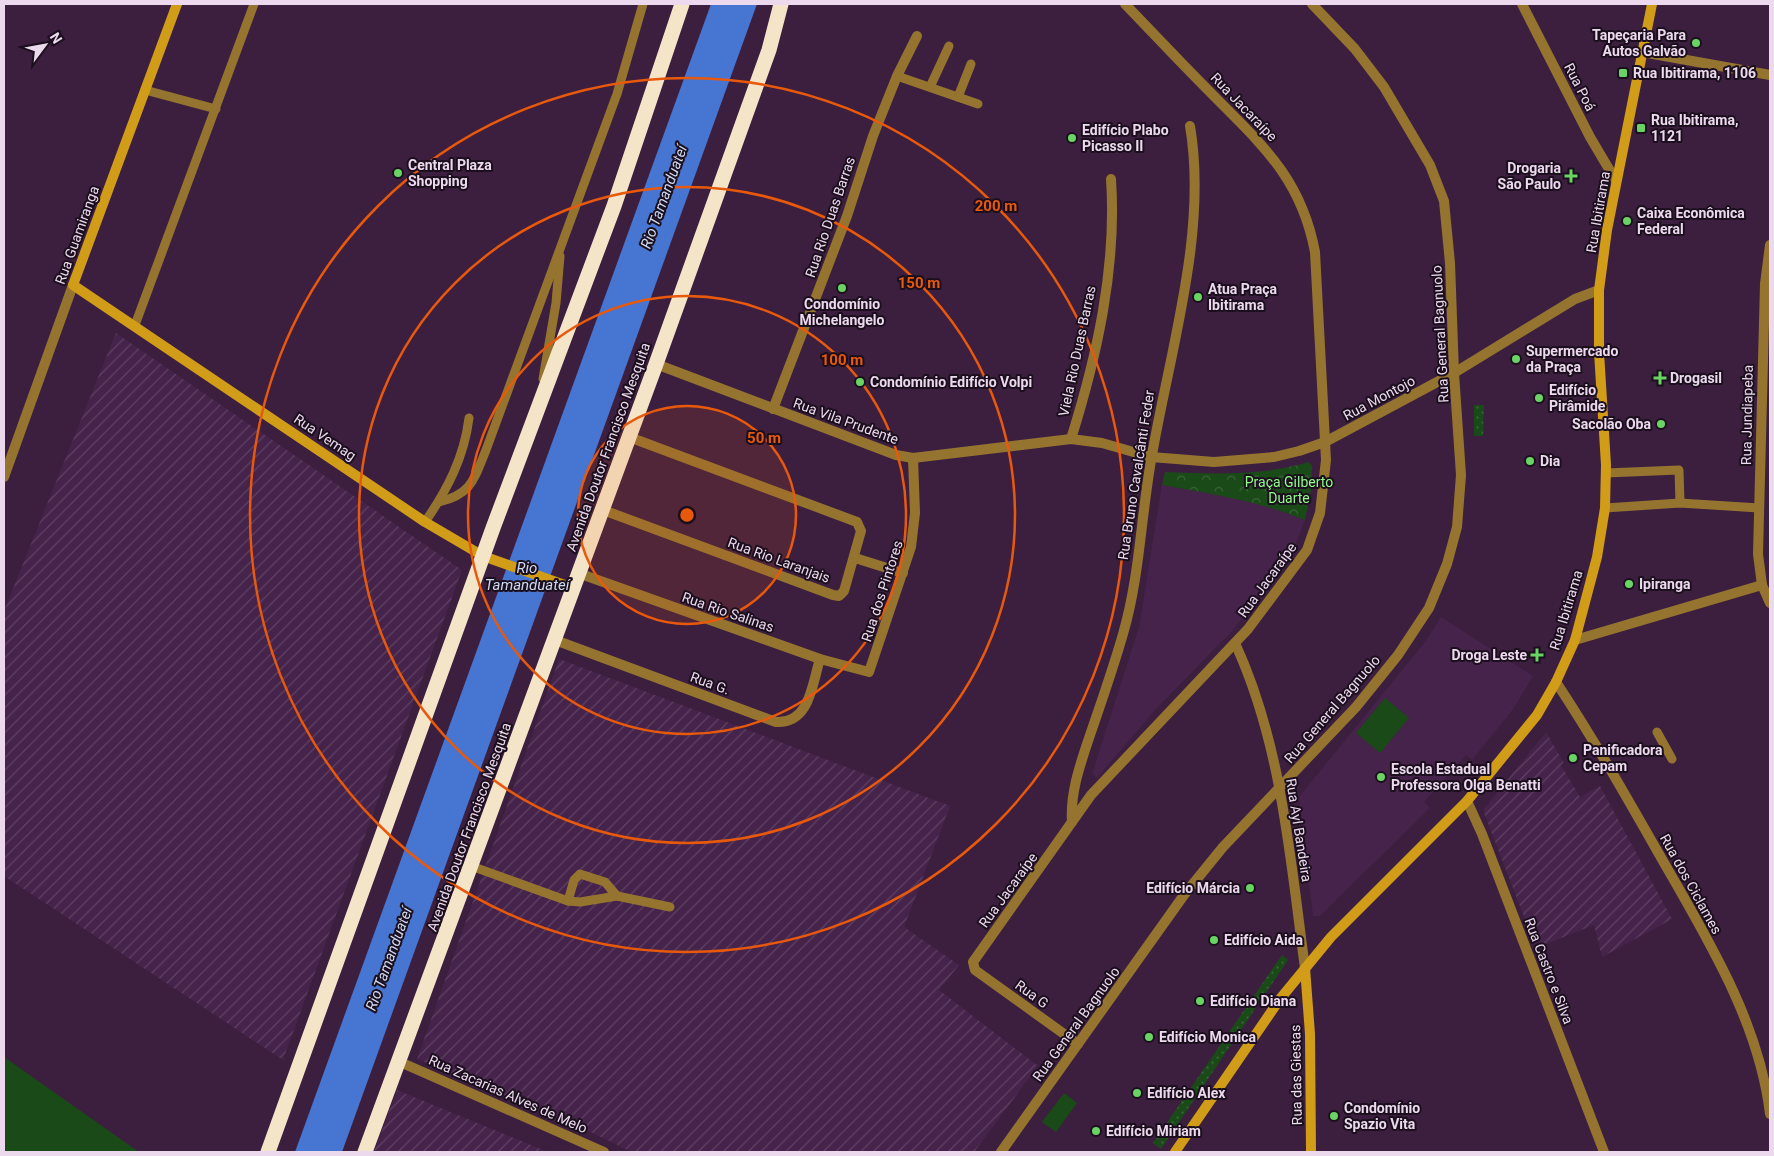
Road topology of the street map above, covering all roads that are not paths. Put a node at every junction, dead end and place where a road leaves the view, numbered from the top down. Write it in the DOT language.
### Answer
graph roads {
  1 [pos="177,4"];
  2 [pos="254,4"];
  3 [pos="643,4"];
  4 [pos="682,4"];
  5 [pos="781,4"];
  6 [pos="1125,4"];
  7 [pos="1312,4"];
  8 [pos="1522,4"];
  9 [pos="1652,4"];
  10 [pos="918,36"];
  11 [pos="949,46"];
  12 [pos="1642,52"];
  13 [pos="971,64"];
  14 [pos="1770,75"];
  15 [pos="897,76"];
  16 [pos="930,88"];
  17 [pos="145,90"];
  18 [pos="958,97"];
  19 [pos="978,104"];
  20 [pos="216,109"];
  21 [pos="1190,126"];
  22 [pos="1111,179"];
  23 [pos="1616,180"];
  24 [pos="561,243"];
  25 [pos="1770,245"];
  26 [pos="1769,263"];
  27 [pos="73,285"];
  28 [pos="1599,290"];
  29 [pos="135,325"];
  30 [pos="656,364"];
  31 [pos="1454,373"];
  32 [pos="774,409"];
  33 [pos="537,416"];
  34 [pos="469,418"];
  35 [pos="629,437"];
  36 [pos="1071,439"];
  37 [pos="1325,442"];
  38 [pos="913,458"];
  39 [pos="1151,458"];
  40 [pos="1606,473"];
  41 [pos="4,477"];
  42 [pos="439,502"];
  43 [pos="1680,503"];
  44 [pos="1605,508"];
  45 [pos="1759,508"];
  46 [pos="603,510"];
  47 [pos="424,522"];
  48 [pos="484,556"];
  49 [pos="855,558"];
  50 [pos="903,573"];
  51 [pos="576,581"];
  52 [pos="1762,585"];
  53 [pos="1770,603"];
  54 [pos="554,640"];
  55 [pos="1575,640"];
  56 [pos="1234,643"];
  57 [pos="820,659"];
  58 [pos="870,671"];
  59 [pos="1556,682"];
  60 [pos="1657,732"];
  61 [pos="1672,759"];
  62 [pos="1280,788"];
  63 [pos="1467,801"];
  64 [pos="1072,822"];
  65 [pos="472,866"];
  66 [pos="617,896"];
  67 [pos="568,901"];
  68 [pos="670,907"];
  69 [pos="972,965"];
  70 [pos="1305,968"];
  71 [pos="1078,1044"];
  72 [pos="400,1062"];
  73 [pos="1770,1114"];
  74 [pos="268,1152"];
  75 [pos="365,1152"];
  76 [pos="604,1152"];
  77 [pos="1001,1152"];
  78 [pos="1175,1152"];
  79 [pos="1310,1152"];
  80 [pos="1604,1152"];
  1 -- 17 [label="main road, Rua Guamiranga"];
  2 -- 20 [label="lane"];
  3 -- 24 [label="lane"];
  4 -- 33 [label="highway"];
  5 -- 30 [label="highway, Avenida Doutor Francisco Mesquita"];
  6 -- 37 [label="street, Rua Jacaraípe"];
  7 -- 31 [label="street, Rua General Bagnuolo"];
  8 -- 23 [label="street, Rua Poá"];
  9 -- 12 [label="main road, Rua Ibitirama"];
  10 -- 15 [label="street, Rua Rio Duas Barras"];
  11 -- 16 [label="lane"];
  12 -- 14 [label="street"];
  12 -- 23 [label="main road, Rua Ibitirama"];
  13 -- 18 [label="lane"];
  15 -- 16 [label="lane"];
  15 -- 32 [label="street, Rua Rio Duas Barras"];
  16 -- 18 [label="lane"];
  17 -- 20 [label="lane"];
  17 -- 27 [label="main road, Rua Guamiranga"];
  18 -- 19 [label="lane"];
  20 -- 29 [label="lane"];
  21 -- 39 [label="street, Rua Bruno Cavalcânti Feder"];
  22 -- 36 [label="street, Viela Rio Duas Barras"];
  23 -- 28 [label="main road, Rua Ibitirama"];
  24 -- 33 [label="lane"];
  24 -- 42 [label="lane"];
  25 -- 26 [label="street, Rua Jundiapeba"];
  26 -- 45 [label="street, Rua Jundiapeba"];
  27 -- 29 [label="main road, Rua Vemag"];
  27 -- 41 [label="street, Rua Guamiranga"];
  28 -- 31 [label="street, Rua Montojo"];
  28 -- 40 [label="main road, Rua Ibitirama"];
  29 -- 47 [label="main road, Rua Vemag"];
  30 -- 32 [label="street, Rua Vila Prudente"];
  30 -- 35 [label="highway, Avenida Doutor Francisco Mesquita"];
  31 -- 37 [label="street, Rua Montojo"];
  31 -- 62 [label="street, Rua General Bagnuolo"];
  32 -- 38 [label="street, Rua Vila Prudente"];
  33 -- 48 [label="highway"];
  34 -- 42 [label="lane"];
  35 -- 46 [label="highway, Avenida Doutor Francisco Mesquita"];
  35 -- 49 [label="street, Rua Rio Laranjais"];
  36 -- 38 [label="street, Rua Vila Prudente"];
  36 -- 39 [label="street, Rua Vila Prudente"];
  37 -- 39 [label="street, Rua Montojo"];
  37 -- 56 [label="street, Rua Jacaraípe"];
  38 -- 50 [label="street, Rua dos Pintores"];
  39 -- 64 [label="street, Rua Bruno Cavalcânti Feder"];
  40 -- 43 [label="lane"];
  40 -- 44 [label="main road, Rua Ibitirama"];
  42 -- 47 [label="lane"];
  43 -- 44 [label="lane"];
  43 -- 45 [label="lane"];
  44 -- 55 [label="main road, Rua Ibitirama"];
  45 -- 52 [label="street, Rua Jundiapeba"];
  46 -- 49 [label="street, Rua Rio Laranjais"];
  46 -- 51 [label="highway, Avenida Doutor Francisco Mesquita"];
  47 -- 48 [label="main road, Rua Vemag"];
  48 -- 51 [label="main road, Rua Vemag"];
  48 -- 74 [label="highway"];
  49 -- 50 [label="street"];
  50 -- 58 [label="street, Rua dos Pintores"];
  51 -- 54 [label="highway, Avenida Doutor Francisco Mesquita"];
  51 -- 57 [label="street, Rua Rio Salinas"];
  52 -- 53 [label="street, Rua Jundiapeba"];
  52 -- 55 [label="street"];
  54 -- 57 [label="street, Rua G."];
  54 -- 65 [label="highway, Avenida Doutor Francisco Mesquita"];
  55 -- 59 [label="main road, Rua Ibitirama"];
  56 -- 62 [label="street, Rua Ayl Bandeira"];
  56 -- 64 [label="street, Rua Jacaraípe"];
  57 -- 58 [label="street, Rua Rio Salinas"];
  59 -- 63 [label="main road, Rua Ibitirama"];
  59 -- 73 [label="street, Rua dos Ciclames"];
  60 -- 61 [label="lane"];
  62 -- 70 [label="street, Rua Ayl Bandeira"];
  62 -- 71 [label="street, Rua General Bagnuolo"];
  63 -- 70 [label="main road, Rua Ibitirama"];
  63 -- 80 [label="street, Rua Castro e Silva"];
  64 -- 69 [label="street, Rua Jacaraípe"];
  65 -- 67 [label="lane"];
  65 -- 72 [label="highway, Avenida Doutor Francisco Mesquita"];
  66 -- 67 [label="lane"];
  66 -- 67 [label="lane"];
  66 -- 68 [label="lane"];
  69 -- 71 [label="street, Rua G"];
  70 -- 78 [label="main road, Rua Ibitirama"];
  70 -- 79 [label="main road, Rua das Giestas"];
  71 -- 77 [label="street, Rua General Bagnuolo"];
  72 -- 75 [label="highway, Avenida Doutor Francisco Mesquita"];
  72 -- 76 [label="street, Rua Zacarias Alves de Melo"];
}
